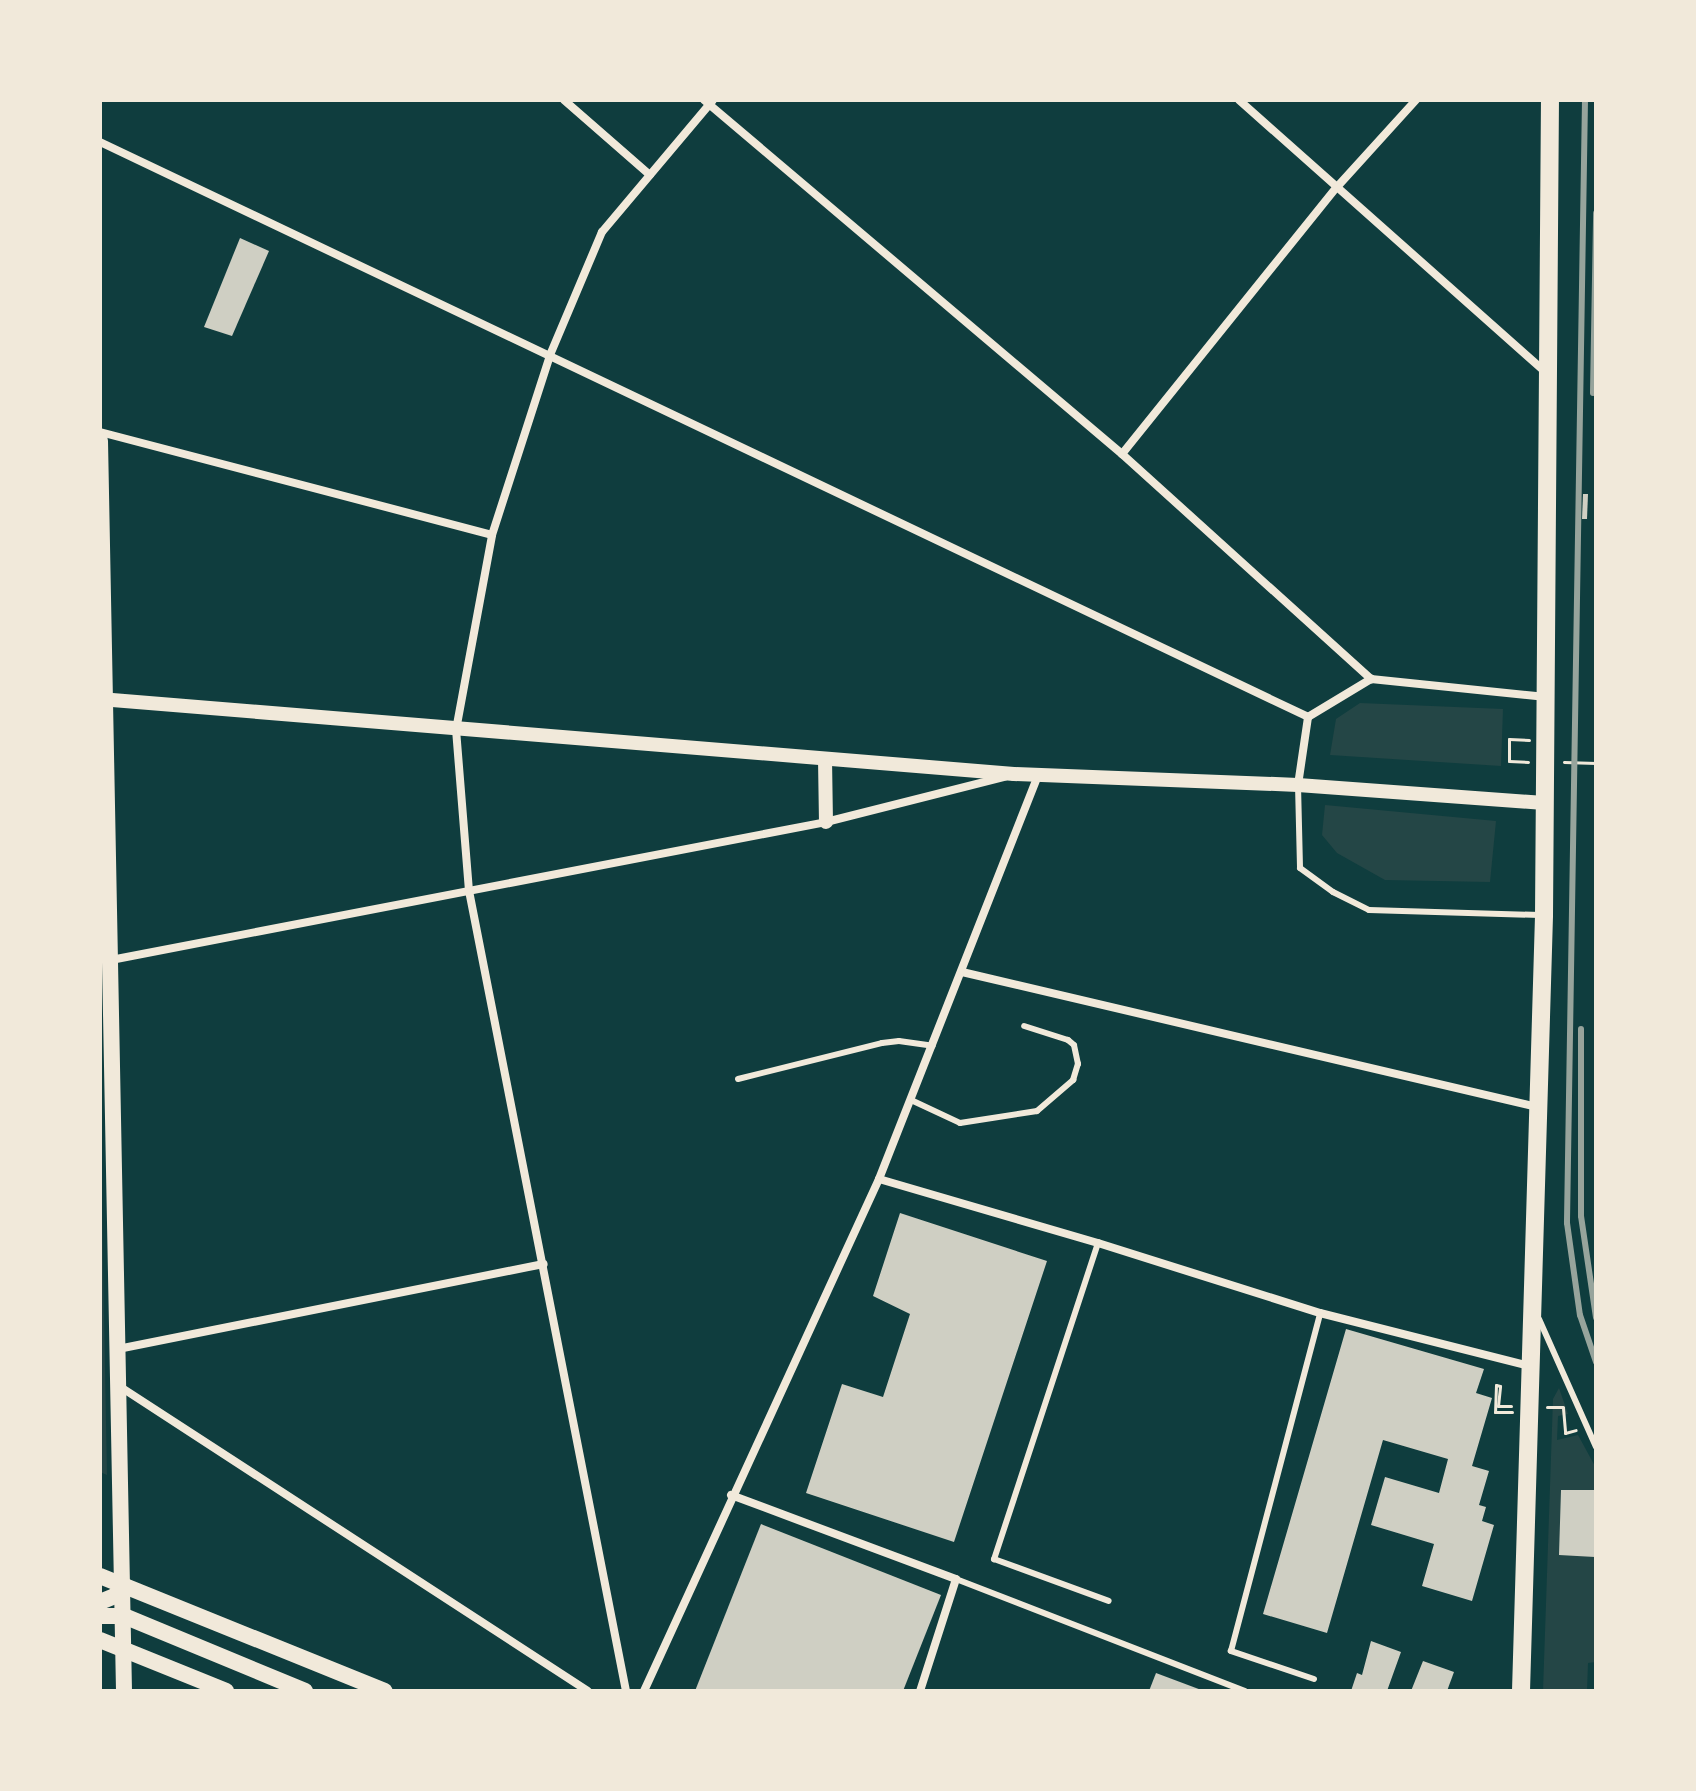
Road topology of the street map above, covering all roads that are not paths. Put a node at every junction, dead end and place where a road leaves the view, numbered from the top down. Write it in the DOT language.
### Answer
graph roads {
  1 [pos="564,100"];
  2 [pos="1239,100"];
  3 [pos="1416,100"];
  4 [pos="1550,100"];
  5 [pos="709,102"];
  6 [pos="100,142"];
  7 [pos="650,175"];
  8 [pos="1337,187"];
  9 [pos="550,355"];
  10 [pos="1547,373"];
  11 [pos="100,432"];
  12 [pos="100,441"];
  13 [pos="1122,454"];
  14 [pos="492,535"];
  15 [pos="1371,679"];
  16 [pos="1546,697"];
  17 [pos="103,699"];
  18 [pos="1308,717"];
  19 [pos="456,730"];
  20 [pos="825,759"];
  21 [pos="1014,774"];
  22 [pos="1038,775"];
  23 [pos="1298,785"];
  24 [pos="1544,803"];
  25 [pos="826,822"];
  26 [pos="469,891"];
  27 [pos="1544,915"];
  28 [pos="111,960"];
  29 [pos="962,972"];
  30 [pos="1024,1026"];
  31 [pos="933,1046"];
  32 [pos="738,1079"];
  33 [pos="911,1100"];
  34 [pos="1537,1107"];
  35 [pos="879,1179"];
  36 [pos="1098,1243"];
  37 [pos="544,1264"];
  38 [pos="1532,1301"];
  39 [pos="1320,1313"];
  40 [pos="118,1349"];
  41 [pos="1530,1367"];
  42 [pos="119,1386"];
  43 [pos="1596,1447"];
  44 [pos="731,1495"];
  45 [pos="100,1576"];
  46 [pos="956,1579"];
  47 [pos="123,1585"];
  48 [pos="1109,1601"];
  49 [pos="100,1602"];
  50 [pos="100,1616"];
  51 [pos="124,1616"];
  52 [pos="100,1640"];
  53 [pos="123,1649"];
  54 [pos="1314,1679"];
  55 [pos="124,1691"];
  56 [pos="226,1691"];
  57 [pos="305,1691"];
  58 [pos="385,1691"];
  59 [pos="588,1691"];
  60 [pos="626,1691"];
  61 [pos="644,1691"];
  62 [pos="920,1691"];
  63 [pos="1245,1691"];
  64 [pos="1521,1691"];
  1 -- 7 [label="street"];
  2 -- 8 [label="street"];
  3 -- 8 [label="street"];
  4 -- 10 [label="highway"];
  5 -- 7 [label="street"];
  5 -- 13 [label="street"];
  6 -- 9 [label="street"];
  7 -- 9 [label="street"];
  8 -- 10 [label="street"];
  8 -- 13 [label="street"];
  9 -- 14 [label="street"];
  9 -- 18 [label="street"];
  10 -- 16 [label="highway"];
  11 -- 14 [label="street"];
  12 -- 17 [label="main road"];
  13 -- 15 [label="street"];
  14 -- 19 [label="street"];
  15 -- 16 [label="street"];
  15 -- 18 [label="street"];
  16 -- 24 [label="highway"];
  17 -- 19 [label="street"];
  17 -- 28 [label="main road"];
  18 -- 23 [label="street"];
  19 -- 20 [label="street"];
  19 -- 26 [label="street"];
  20 -- 21 [label="street"];
  20 -- 25 [label="street"];
  21 -- 22 [label="street"];
  21 -- 25 [label="street"];
  22 -- 23 [label="street"];
  22 -- 29 [label="street"];
  23 -- 24 [label="street"];
  23 -- 27 [label="lane"];
  24 -- 27 [label="highway"];
  25 -- 26 [label="street"];
  26 -- 28 [label="street"];
  26 -- 37 [label="street"];
  27 -- 34 [label="highway"];
  28 -- 40 [label="main road"];
  29 -- 31 [label="street"];
  29 -- 34 [label="street"];
  30 -- 33 [label="lane"];
  31 -- 32 [label="lane"];
  31 -- 33 [label="street"];
  33 -- 35 [label="street"];
  34 -- 38 [label="highway"];
  35 -- 36 [label="street"];
  35 -- 44 [label="street"];
  36 -- 39 [label="street"];
  36 -- 48 [label="lane"];
  37 -- 40 [label="street"];
  37 -- 60 [label="street"];
  38 -- 41 [label="highway"];
  38 -- 43 [label="lane"];
  39 -- 41 [label="street"];
  39 -- 54 [label="lane"];
  40 -- 42 [label="main road"];
  41 -- 64 [label="highway"];
  42 -- 47 [label="main road"];
  42 -- 59 [label="street"];
  44 -- 46 [label="street"];
  44 -- 61 [label="street"];
  45 -- 47 [label="main road"];
  46 -- 62 [label="street"];
  46 -- 63 [label="lane"];
  47 -- 49 [label="main road"];
  47 -- 51 [label="main road"];
  47 -- 58 [label="main road"];
  50 -- 51 [label="main road"];
  51 -- 53 [label="main road"];
  51 -- 57 [label="main road"];
  52 -- 53 [label="main road"];
  53 -- 55 [label="main road"];
  53 -- 56 [label="main road"];
}
